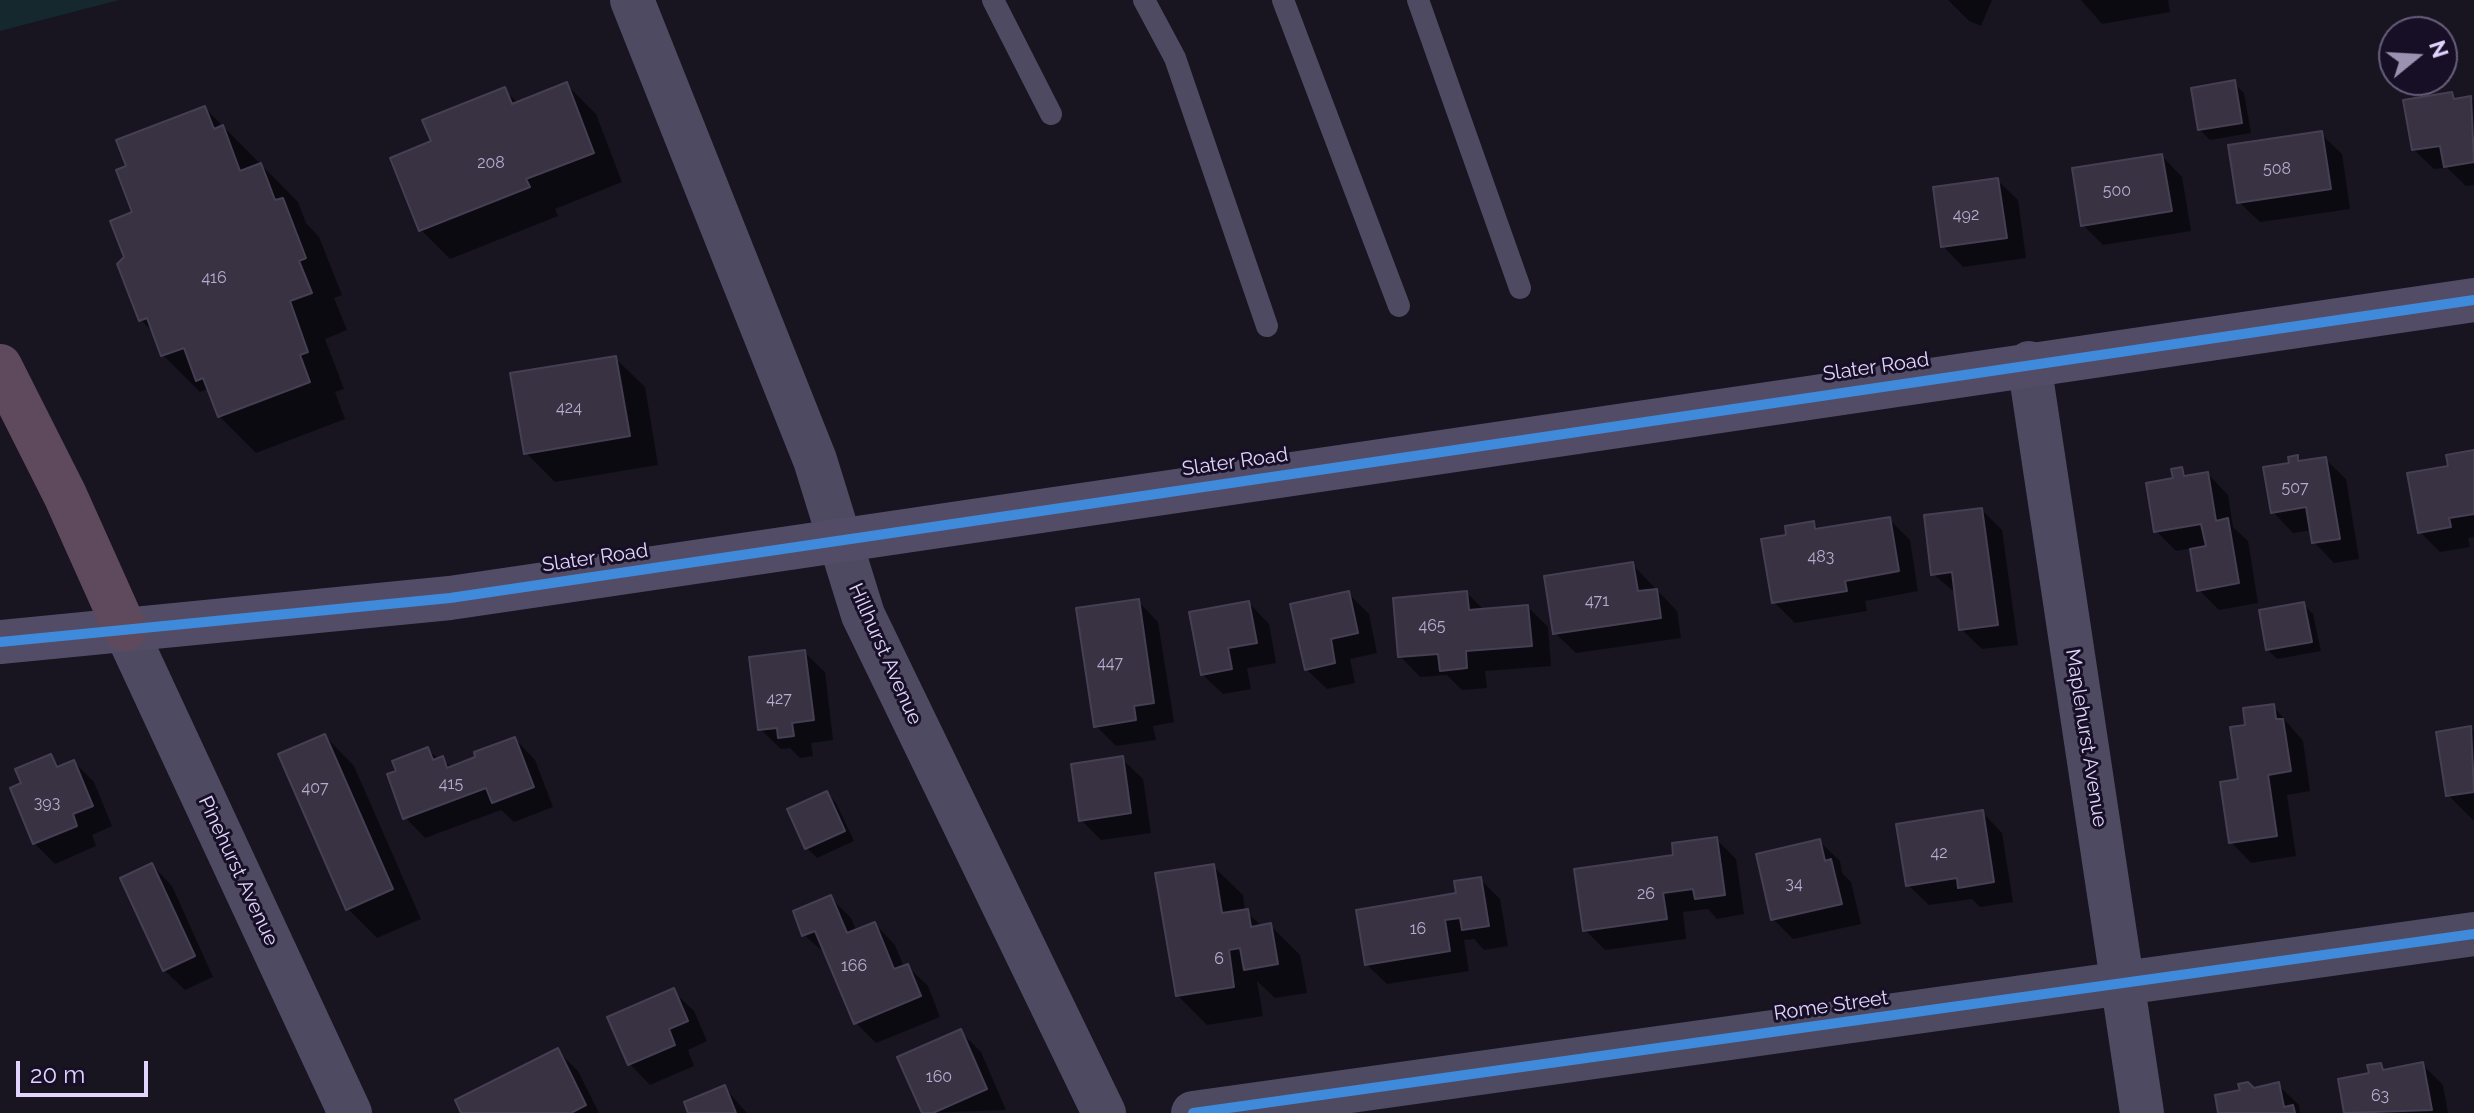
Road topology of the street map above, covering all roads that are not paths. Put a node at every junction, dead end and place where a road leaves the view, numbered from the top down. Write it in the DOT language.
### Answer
graph roads {
  1 [pos="632,0"];
  2 [pos="993,0"];
  3 [pos="1144,0"];
  4 [pos="1283,0"];
  5 [pos="1418,0"];
  6 [pos="1051,114"];
  7 [pos="1520,288"];
  8 [pos="2474,300"];
  9 [pos="1399,306"];
  10 [pos="1267,326"];
  11 [pos="2029,363"];
  12 [pos="0,366"];
  13 [pos="837,540"];
  14 [pos="125,629"];
  15 [pos="0,642"];
  16 [pos="2474,934"];
  17 [pos="2123,984"];
  18 [pos="350,1113"];
  19 [pos="1104,1113"];
  20 [pos="1193,1113"];
  21 [pos="2142,1113"];
  1 -- 13 [label="street, Hillhurst Avenue"];
  2 -- 6 [label="lane"];
  3 -- 10 [label="lane"];
  4 -- 9 [label="lane"];
  5 -- 7 [label="lane"];
  8 -- 11 [label="main road, Slater Road"];
  11 -- 13 [label="main road, Slater Road"];
  11 -- 17 [label="street, Maplehurst Avenue"];
  12 -- 14 [label="highway"];
  13 -- 14 [label="main road, Slater Road"];
  13 -- 19 [label="street, Hillhurst Avenue"];
  14 -- 15 [label="main road, Slater Road"];
  14 -- 18 [label="street, Pinehurst Avenue"];
  16 -- 17 [label="street, Rome Street"];
  17 -- 20 [label="street, Rome Street"];
  17 -- 21 [label="street, Maplehurst Avenue"];
}
